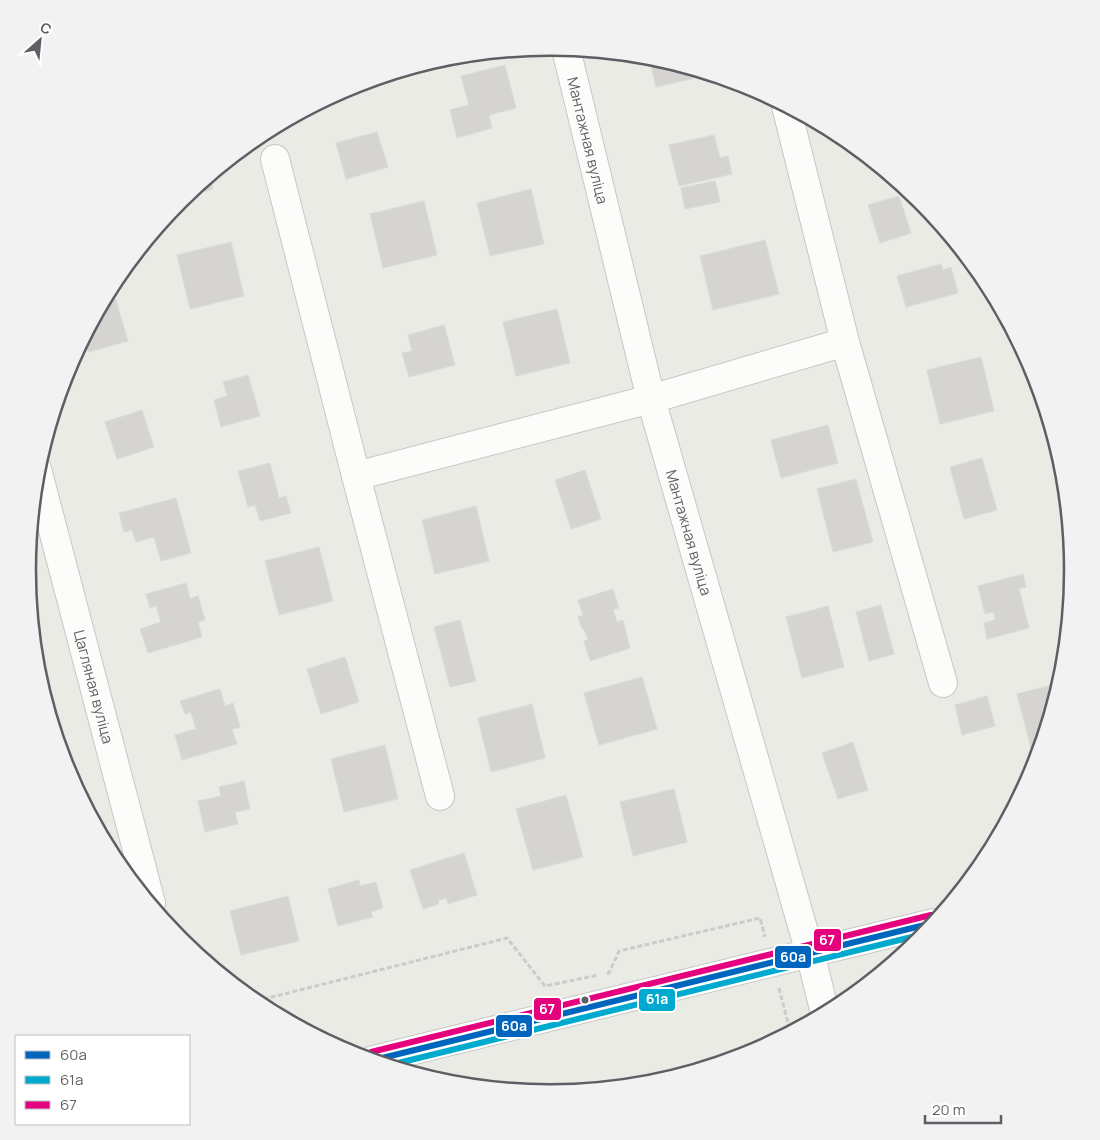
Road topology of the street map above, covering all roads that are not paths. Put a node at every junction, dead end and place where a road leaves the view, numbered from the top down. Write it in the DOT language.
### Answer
graph roads {
  1 [pos="568,57"];
  2 [pos="788,115"];
  3 [pos="275,159"];
  4 [pos="845,342"];
  5 [pos="651,398"];
  6 [pos="356,476"];
  7 [pos="43,489"];
  8 [pos="943,683"];
  9 [pos="440,796"];
  10 [pos="147,889"];
  11 [pos="915,930"];
  12 [pos="810,953"];
  13 [pos="823,1005"];
  14 [pos="387,1057"];
  1 -- 5 [label="street, Мантажная вуліца"];
  2 -- 4 [label="street"];
  3 -- 6 [label="street"];
  4 -- 5 [label="street"];
  4 -- 8 [label="street"];
  5 -- 6 [label="street"];
  5 -- 12 [label="street, Мантажная вуліца"];
  6 -- 9 [label="street"];
  7 -- 10 [label="street, Цагляная вуліца"];
  11 -- 12 [label="street"];
  12 -- 13 [label="street, Мантажная вуліца"];
  12 -- 14 [label="street"];
}
